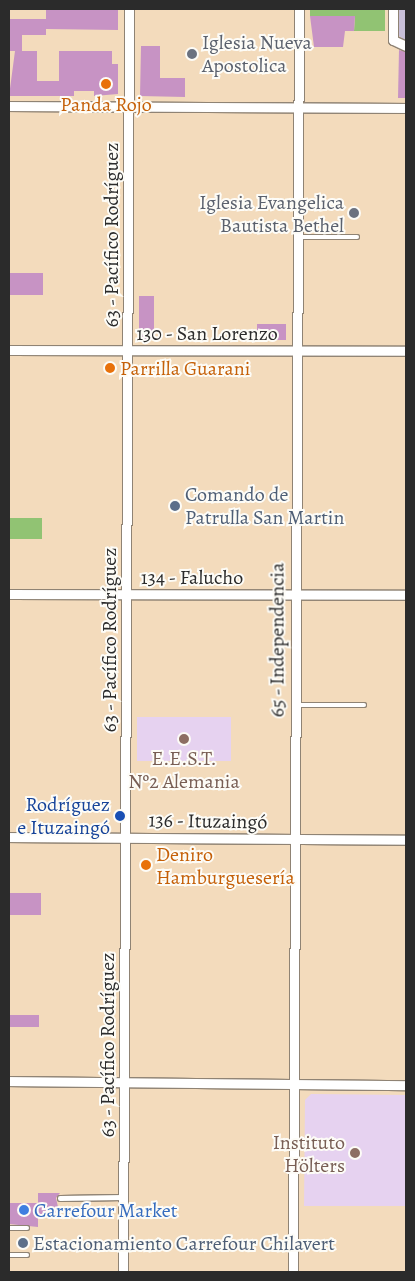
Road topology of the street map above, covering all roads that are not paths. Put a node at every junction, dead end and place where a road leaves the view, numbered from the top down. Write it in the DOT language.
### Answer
graph roads {
  1 [pos="129,9"];
  2 [pos="299,9"];
  3 [pos="393,9"];
  4 [pos="406,46"];
  5 [pos="9,106"];
  6 [pos="129,106"];
  7 [pos="298,106"];
  8 [pos="406,108"];
  9 [pos="296,237"];
  10 [pos="357,237"];
  11 [pos="9,350"];
  12 [pos="294,350"];
  13 [pos="128,351"];
  14 [pos="406,351"];
  15 [pos="9,594"];
  16 [pos="294,594"];
  17 [pos="127,595"];
  18 [pos="406,596"];
  19 [pos="294,705"];
  20 [pos="364,705"];
  21 [pos="9,837"];
  22 [pos="124,837"];
  23 [pos="295,840"];
  24 [pos="406,840"];
  25 [pos="9,1081"];
  26 [pos="124,1083"];
  27 [pos="293,1084"];
  28 [pos="406,1085"];
  29 [pos="60,1198"];
  30 [pos="123,1198"];
  31 [pos="9,1228"];
  32 [pos="27,1228"];
  33 [pos="9,1255"];
  34 [pos="27,1255"];
  35 [pos="123,1272"];
  36 [pos="293,1272"];
  1 -- 6 [label="street, 63 - Pacífico Rodríguez"];
  2 -- 7 [label="street, 65 - Independencia"];
  3 -- 4 [label="street"];
  5 -- 6 [label="street"];
  6 -- 7 [label="street"];
  6 -- 13 [label="street, 63 - Pacífico Rodríguez"];
  7 -- 8 [label="street"];
  7 -- 9 [label="street, 65 - Independencia"];
  9 -- 10 [label="lane"];
  9 -- 12 [label="street, 65 - Independencia"];
  11 -- 13 [label="street, 130 - San Lorenzo"];
  12 -- 13 [label="street, 130 - San Lorenzo"];
  12 -- 14 [label="street, 130 - San Lorenzo"];
  12 -- 16 [label="street, 65 - Independencia"];
  13 -- 17 [label="street, 63 - Pacífico Rodríguez"];
  15 -- 17 [label="street, 134 - Falucho"];
  16 -- 17 [label="street, 134 - Falucho"];
  16 -- 18 [label="street, 134 - Falucho"];
  16 -- 19 [label="street, 65 - Independencia"];
  17 -- 22 [label="street, 63 - Pacífico Rodríguez"];
  19 -- 20 [label="lane"];
  19 -- 23 [label="street, 65 - Independencia"];
  21 -- 22 [label="street, 136 - Ituzaingó"];
  22 -- 23 [label="street, 136 - Ituzaingó"];
  22 -- 26 [label="street, 63 - Pacífico Rodríguez"];
  23 -- 24 [label="street, 136 - Ituzaingó"];
  23 -- 27 [label="street, 65 - Independencia"];
  25 -- 26 [label="street"];
  26 -- 27 [label="street"];
  26 -- 30 [label="street, 63 - Pacífico Rodríguez"];
  27 -- 28 [label="street"];
  27 -- 36 [label="street, 65 - Independencia"];
  29 -- 30 [label="lane"];
  30 -- 35 [label="street, 63 - Pacífico Rodríguez"];
  31 -- 32 [label="lane"];
  33 -- 34 [label="lane"];
}
